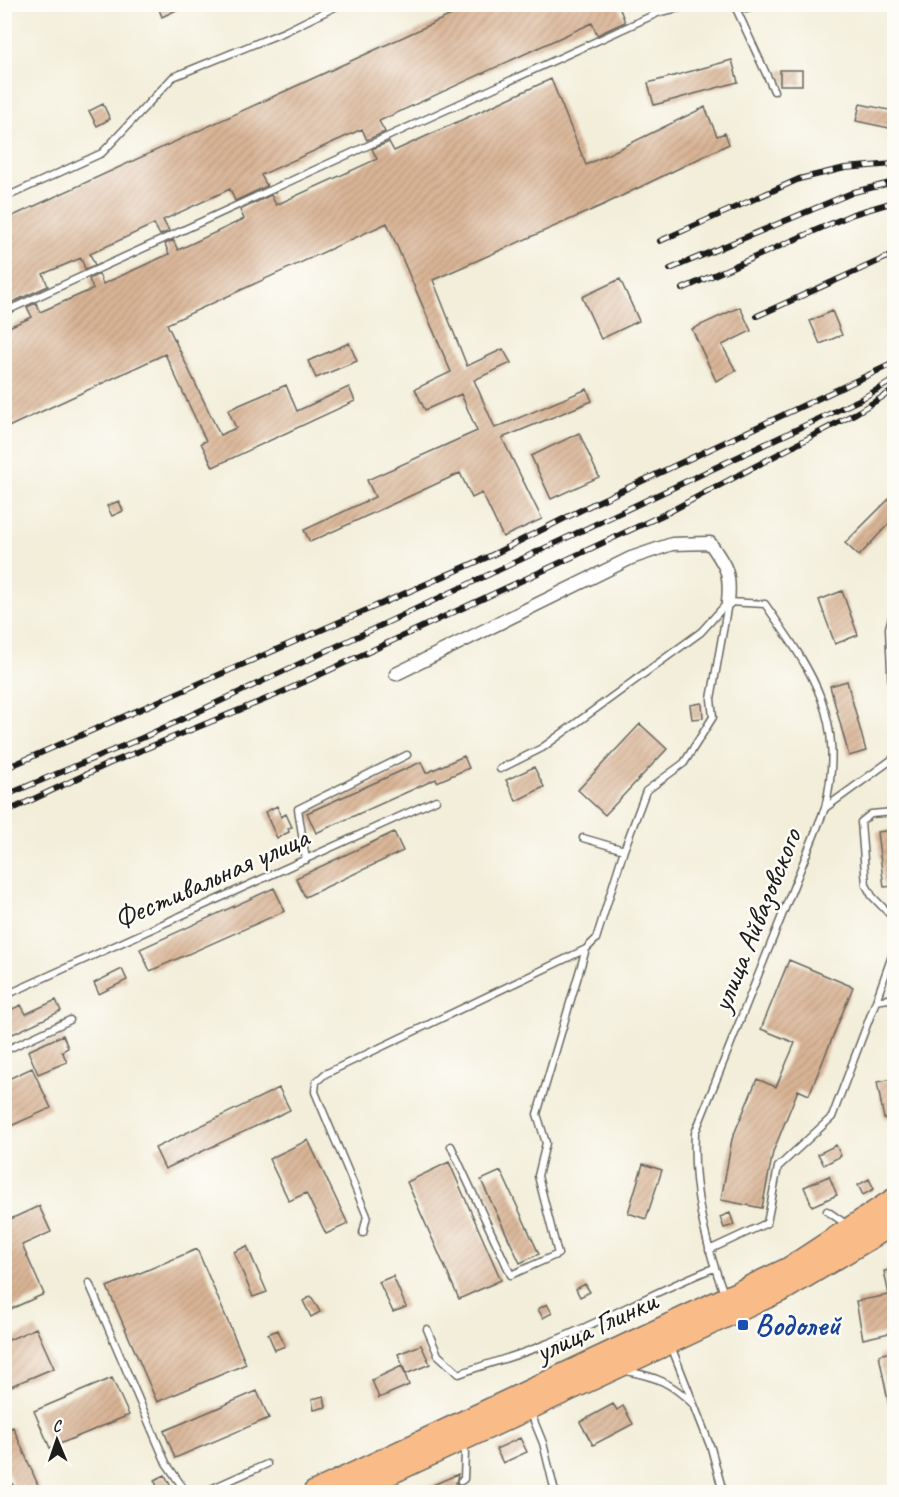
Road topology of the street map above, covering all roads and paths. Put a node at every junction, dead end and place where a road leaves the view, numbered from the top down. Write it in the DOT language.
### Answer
graph roads {
  1 [pos="341,4"];
  2 [pos="698,4"];
  3 [pos="735,4"];
  4 [pos="766,4"];
  5 [pos="774,91"];
  6 [pos="4,198"];
  7 [pos="4,312"];
  8 [pos="728,602"];
  9 [pos="894,610"];
  10 [pos="396,674"];
  11 [pos="894,733"];
  12 [pos="407,755"];
  13 [pos="894,758"];
  14 [pos="500,769"];
  15 [pos="436,800"];
  16 [pos="825,808"];
  17 [pos="894,812"];
  18 [pos="583,838"];
  19 [pos="624,850"];
  20 [pos="306,860"];
  21 [pos="894,919"];
  22 [pos="586,949"];
  23 [pos="894,950"];
  24 [pos="4,996"];
  25 [pos="894,998"];
  26 [pos="876,1001"];
  27 [pos="70,1020"];
  28 [pos="4,1051"];
  29 [pos="451,1146"];
  30 [pos="894,1200"];
  31 [pos="827,1211"];
  32 [pos="894,1224"];
  33 [pos="851,1228"];
  34 [pos="363,1233"];
  35 [pos="709,1250"];
  36 [pos="714,1268"];
  37 [pos="89,1283"];
  38 [pos="726,1298"];
  39 [pos="427,1329"];
  40 [pos="667,1335"];
  41 [pos="614,1369"];
  42 [pos="525,1401"];
  43 [pos="696,1406"];
  44 [pos="460,1441"];
  45 [pos="267,1464"];
  46 [pos="461,1480"];
  47 [pos="186,1492"];
  48 [pos="204,1492"];
  49 [pos="314,1492"];
  50 [pos="351,1492"];
  51 [pos="555,1492"];
  52 [pos="723,1492"];
  1 -- 6 [label="lane"];
  2 -- 7 [label="lane"];
  3 -- 4 [label="lane"];
  3 -- 5 [label="lane"];
  8 -- 10 [label="street"];
  8 -- 14 [label="lane"];
  8 -- 16 [label="lane, улица Айвазовского"];
  8 -- 19 [label="lane"];
  9 -- 11 [label="lane"];
  12 -- 20 [label="lane"];
  13 -- 16 [label="lane"];
  15 -- 20 [label="lane, Фестивальная улица"];
  16 -- 35 [label="lane, улица Айвазовского"];
  17 -- 21 [label="lane"];
  18 -- 19 [label="lane"];
  19 -- 22 [label="lane"];
  20 -- 24 [label="lane, Фестивальная улица"];
  22 -- 29 [label="lane"];
  22 -- 34 [label="lane"];
  23 -- 26 [label="lane"];
  25 -- 26 [label="lane"];
  26 -- 35 [label="lane"];
  27 -- 28 [label="lane"];
  30 -- 33 [label="highway, улица Глинки"];
  31 -- 33 [label="lane"];
  32 -- 40 [label="highway, улица Глинки"];
  33 -- 38 [label="highway, улица Глинки"];
  35 -- 36 [label="lane, улица Айвазовского"];
  36 -- 38 [label="lane, улица Айвазовского"];
  36 -- 39 [label="lane"];
  37 -- 47 [label="lane"];
  38 -- 40 [label="highway, улица Глинки"];
  40 -- 41 [label="highway, улица Глинки"];
  40 -- 42 [label="highway, улица Глинки"];
  40 -- 43 [label="lane"];
  41 -- 42 [label="highway, улица Глинки"];
  41 -- 43 [label="lane"];
  42 -- 44 [label="highway, улица Глинки"];
  42 -- 49 [label="highway, улица Глинки"];
  42 -- 51 [label="lane"];
  43 -- 52 [label="lane"];
  44 -- 46 [label="lane"];
  44 -- 50 [label="highway, улица Глинки"];
  45 -- 48 [label="lane"];
}
